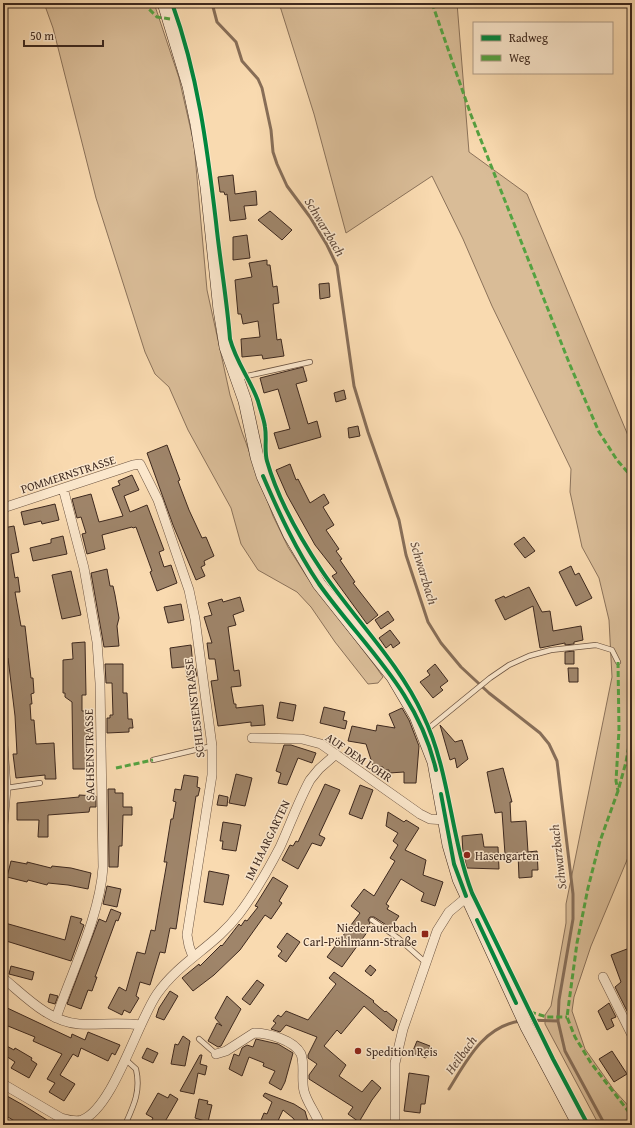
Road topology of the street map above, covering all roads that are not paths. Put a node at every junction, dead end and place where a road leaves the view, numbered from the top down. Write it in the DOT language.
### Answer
graph roads {
  1 [pos="164,3"];
  2 [pos="310,362"];
  3 [pos="236,378"];
  4 [pos="140,464"];
  5 [pos="63,488"];
  6 [pos="3,508"];
  7 [pos="618,662"];
  8 [pos="423,733"];
  9 [pos="252,738"];
  10 [pos="3,745"];
  11 [pos="212,746"];
  12 [pos="336,754"];
  13 [pos="153,760"];
  14 [pos="40,783"];
  15 [pos="6,788"];
  16 [pos="446,820"];
  17 [pos="3,825"];
  18 [pos="467,897"];
  19 [pos="372,920"];
  20 [pos="193,957"];
  21 [pos="426,963"];
  22 [pos="603,977"];
  23 [pos="3,978"];
  24 [pos="56,1018"];
  25 [pos="141,1025"];
  26 [pos="632,1035"];
  27 [pos="199,1039"];
  28 [pos="216,1054"];
  29 [pos="125,1059"];
  30 [pos="3,1084"];
  31 [pos="125,1125"];
  32 [pos="320,1125"];
  33 [pos="395,1125"];
  34 [pos="579,1125"];
  1 -- 3 [label="main road"];
  2 -- 3 [label="lane"];
  3 -- 8 [label="main road"];
  4 -- 5 [label="street, POMMERNSTRASSE"];
  4 -- 11 [label="street, SCHLESIENSTRASSE"];
  5 -- 6 [label="street, POMMERNSTRASSE"];
  5 -- 24 [label="street, SACHSENSTRASSE"];
  7 -- 8 [label="lane"];
  8 -- 16 [label="main road"];
  9 -- 12 [label="street, AUF DEM LOHR"];
  10 -- 15 [label="street"];
  11 -- 13 [label="lane"];
  11 -- 20 [label="street, SCHLESIENSTRASSE"];
  12 -- 16 [label="street, AUF DEM LOHR"];
  12 -- 20 [label="street, IM HAARGARTEN"];
  14 -- 15 [label="lane"];
  15 -- 17 [label="street"];
  16 -- 18 [label="main road"];
  18 -- 21 [label="street"];
  18 -- 34 [label="main road"];
  19 -- 21 [label="lane"];
  20 -- 25 [label="street, IM HAARGARTEN"];
  21 -- 33 [label="street"];
  22 -- 26 [label="street"];
  23 -- 24 [label="street"];
  24 -- 25 [label="street"];
  25 -- 29 [label="street, IM HAARGARTEN"];
  27 -- 28 [label="lane"];
  28 -- 32 [label="street"];
  29 -- 30 [label="street, IM HAARGARTEN"];
  29 -- 31 [label="lane"];
}
